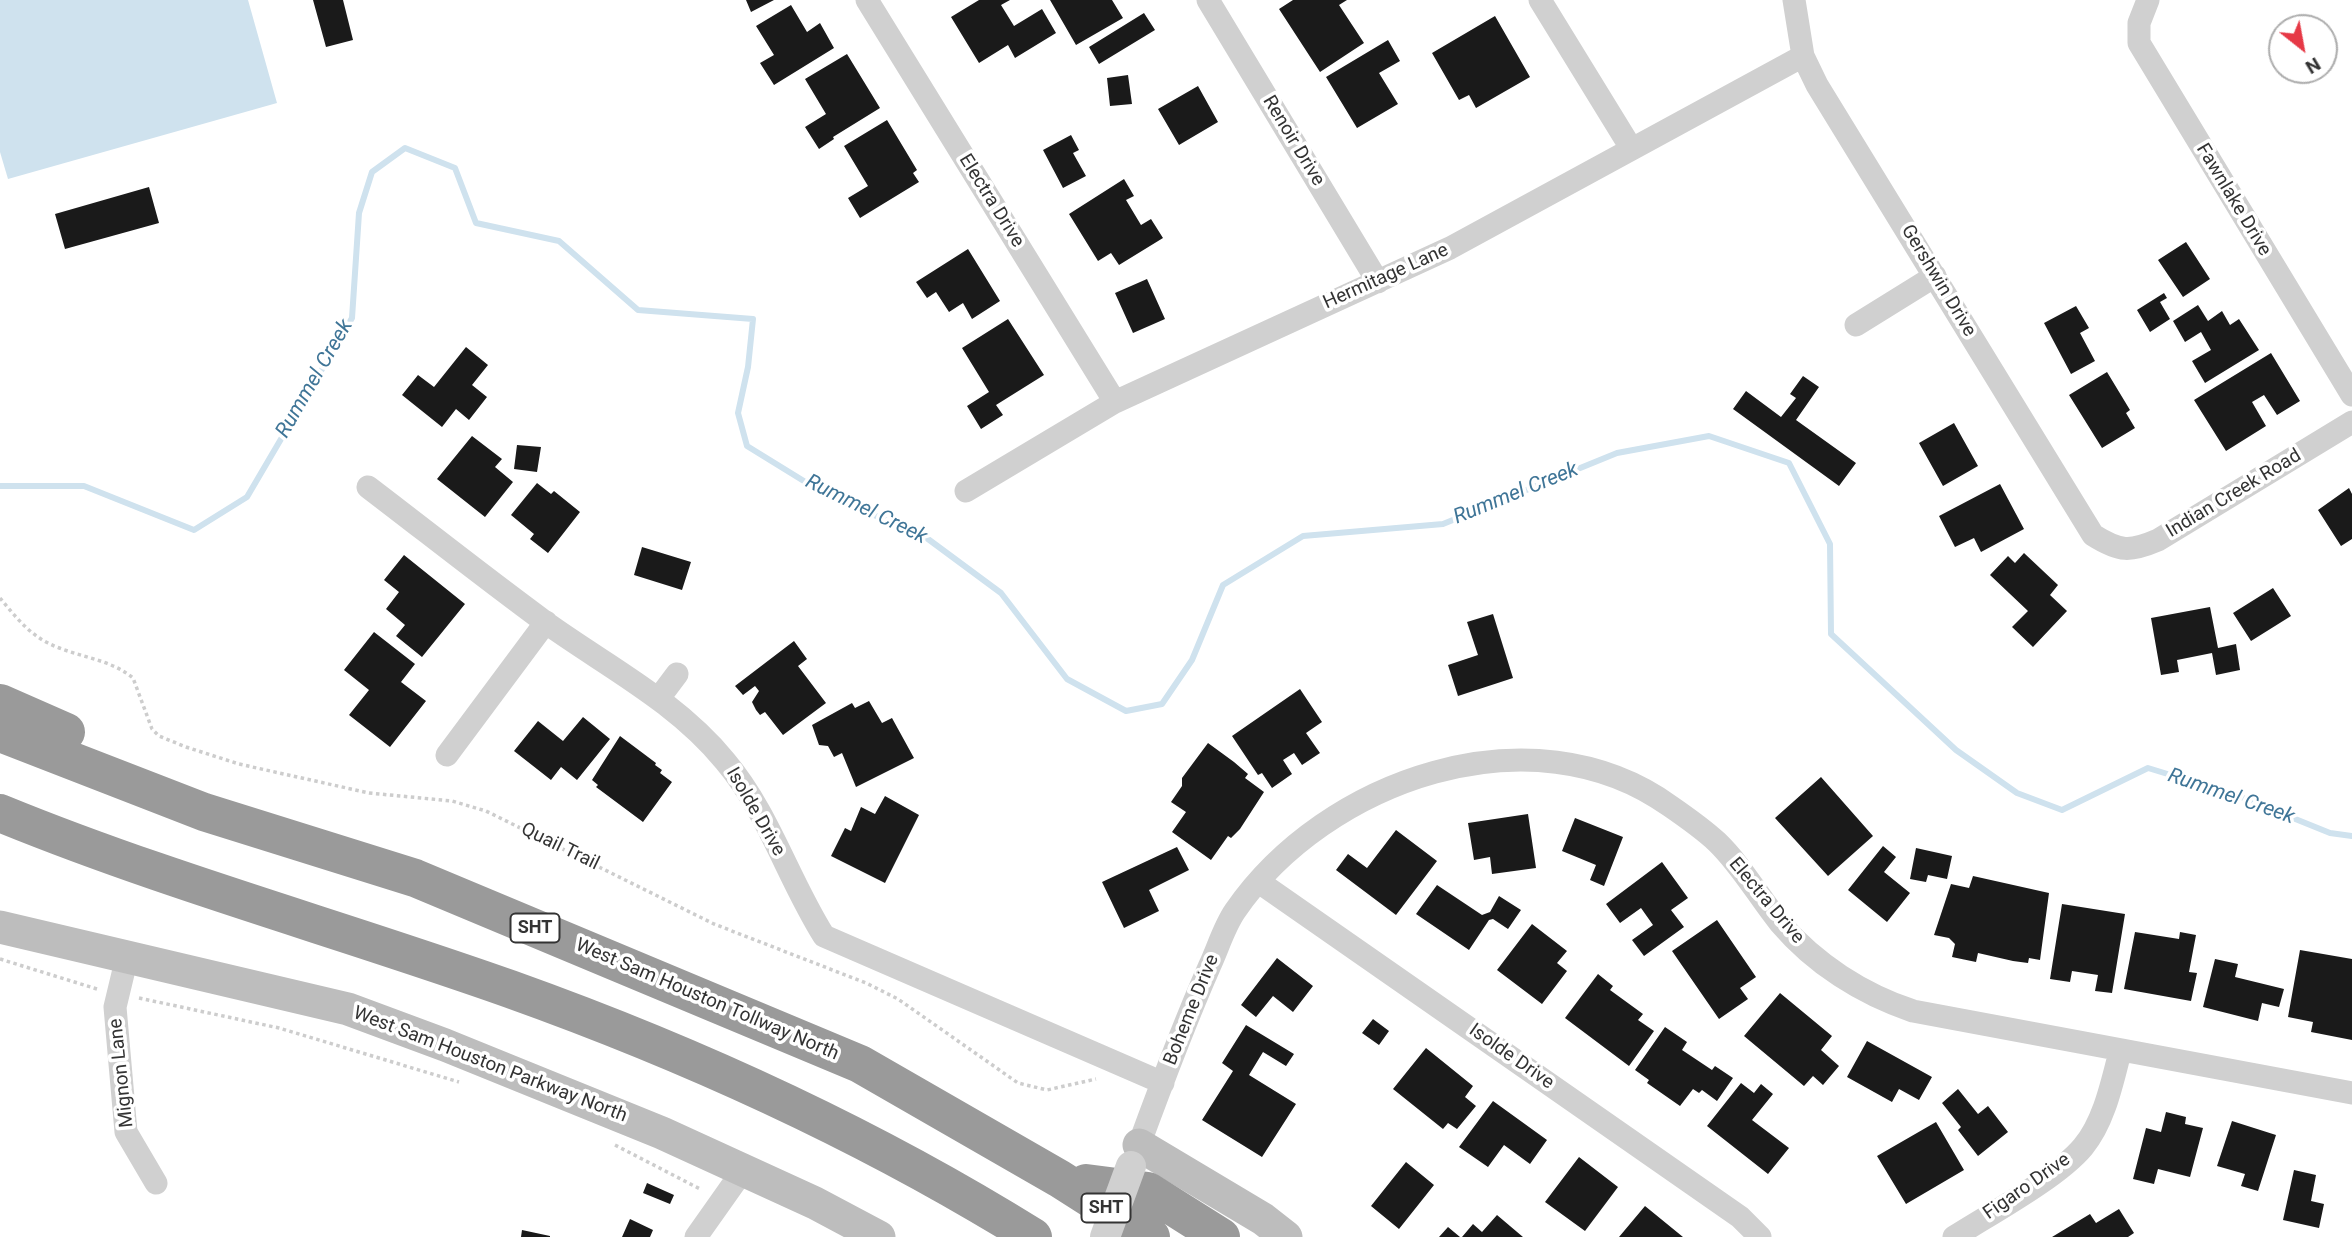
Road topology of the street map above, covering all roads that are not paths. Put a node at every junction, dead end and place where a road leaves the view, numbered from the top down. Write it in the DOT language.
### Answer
graph roads {
  1 [pos="867,0"];
  2 [pos="1208,0"];
  3 [pos="1541,0"];
  4 [pos="1794,0"];
  5 [pos="2148,0"];
  6 [pos="1803,55"];
  7 [pos="1631,148"];
  8 [pos="1935,276"];
  9 [pos="1378,282"];
  10 [pos="1856,326"];
  11 [pos="2352,395"];
  12 [pos="1115,402"];
  13 [pos="2352,422"];
  14 [pos="368,487"];
  15 [pos="966,492"];
  16 [pos="2111,547"];
  17 [pos="546,622"];
  18 [pos="677,674"];
  19 [pos="659,698"];
  20 [pos="0,703"];
  21 [pos="0,733"];
  22 [pos="447,755"];
  23 [pos="204,812"];
  24 [pos="0,813"];
  25 [pos="1259,882"];
  26 [pos="0,927"];
  27 [pos="127,957"];
  28 [pos="2120,1052"];
  29 [pos="1163,1083"];
  30 [pos="2352,1093"];
  31 [pos="1135,1156"];
  32 [pos="744,1169"];
  33 [pos="1060,1179"];
  34 [pos="156,1183"];
  35 [pos="1005,1227"];
  36 [pos="696,1237"];
  37 [pos="879,1237"];
  38 [pos="1033,1237"];
  39 [pos="1105,1237"];
  40 [pos="1151,1237"];
  41 [pos="1221,1237"];
  42 [pos="1286,1237"];
  43 [pos="1760,1237"];
  44 [pos="1954,1237"];
  1 -- 12 [label="street, Electra Drive"];
  2 -- 9 [label="street, Renoir Drive"];
  3 -- 7 [label="street"];
  4 -- 6 [label="street, Gershwin Drive"];
  5 -- 11 [label="street, Fawnlake Drive"];
  6 -- 7 [label="street, Hermitage Lane"];
  6 -- 8 [label="street, Gershwin Drive"];
  7 -- 9 [label="street, Hermitage Lane"];
  8 -- 10 [label="street"];
  8 -- 16 [label="street, Gershwin Drive"];
  9 -- 12 [label="street, Hermitage Lane"];
  12 -- 15 [label="street, Hermitage Lane"];
  13 -- 16 [label="street, Indian Creek Road"];
  14 -- 17 [label="street, Isolde Drive"];
  17 -- 19 [label="street, Isolde Drive"];
  17 -- 22 [label="street"];
  18 -- 19 [label="street"];
  19 -- 29 [label="street, Isolde Drive"];
  20 -- 23 [label="highway"];
  21 -- 23 [label="highway, West Sam Houston Tollway North / SHT"];
  23 -- 33 [label="highway, West Sam Houston Tollway North / SHT"];
  24 -- 35 [label="highway"];
  25 -- 28 [label="street, Electra Drive"];
  25 -- 29 [label="street, Boheme Drive"];
  25 -- 43 [label="street, Isolde Drive"];
  26 -- 27 [label="main road, West Sam Houston Parkway North"];
  27 -- 32 [label="main road, West Sam Houston Parkway North"];
  27 -- 34 [label="street, Mignon Lane"];
  28 -- 30 [label="street, Electra Drive"];
  28 -- 44 [label="street, Figaro Drive"];
  29 -- 31 [label="street, Boheme Drive"];
  31 -- 39 [label="street, Boheme Drive, bridge"];
  31 -- 42 [label="main road"];
  32 -- 36 [label="street"];
  32 -- 37 [label="main road, West Sam Houston Parkway North"];
  33 -- 40 [label="highway, West Sam Houston Tollway North / SHT"];
  33 -- 41 [label="highway"];
  35 -- 38 [label="highway"];
}
